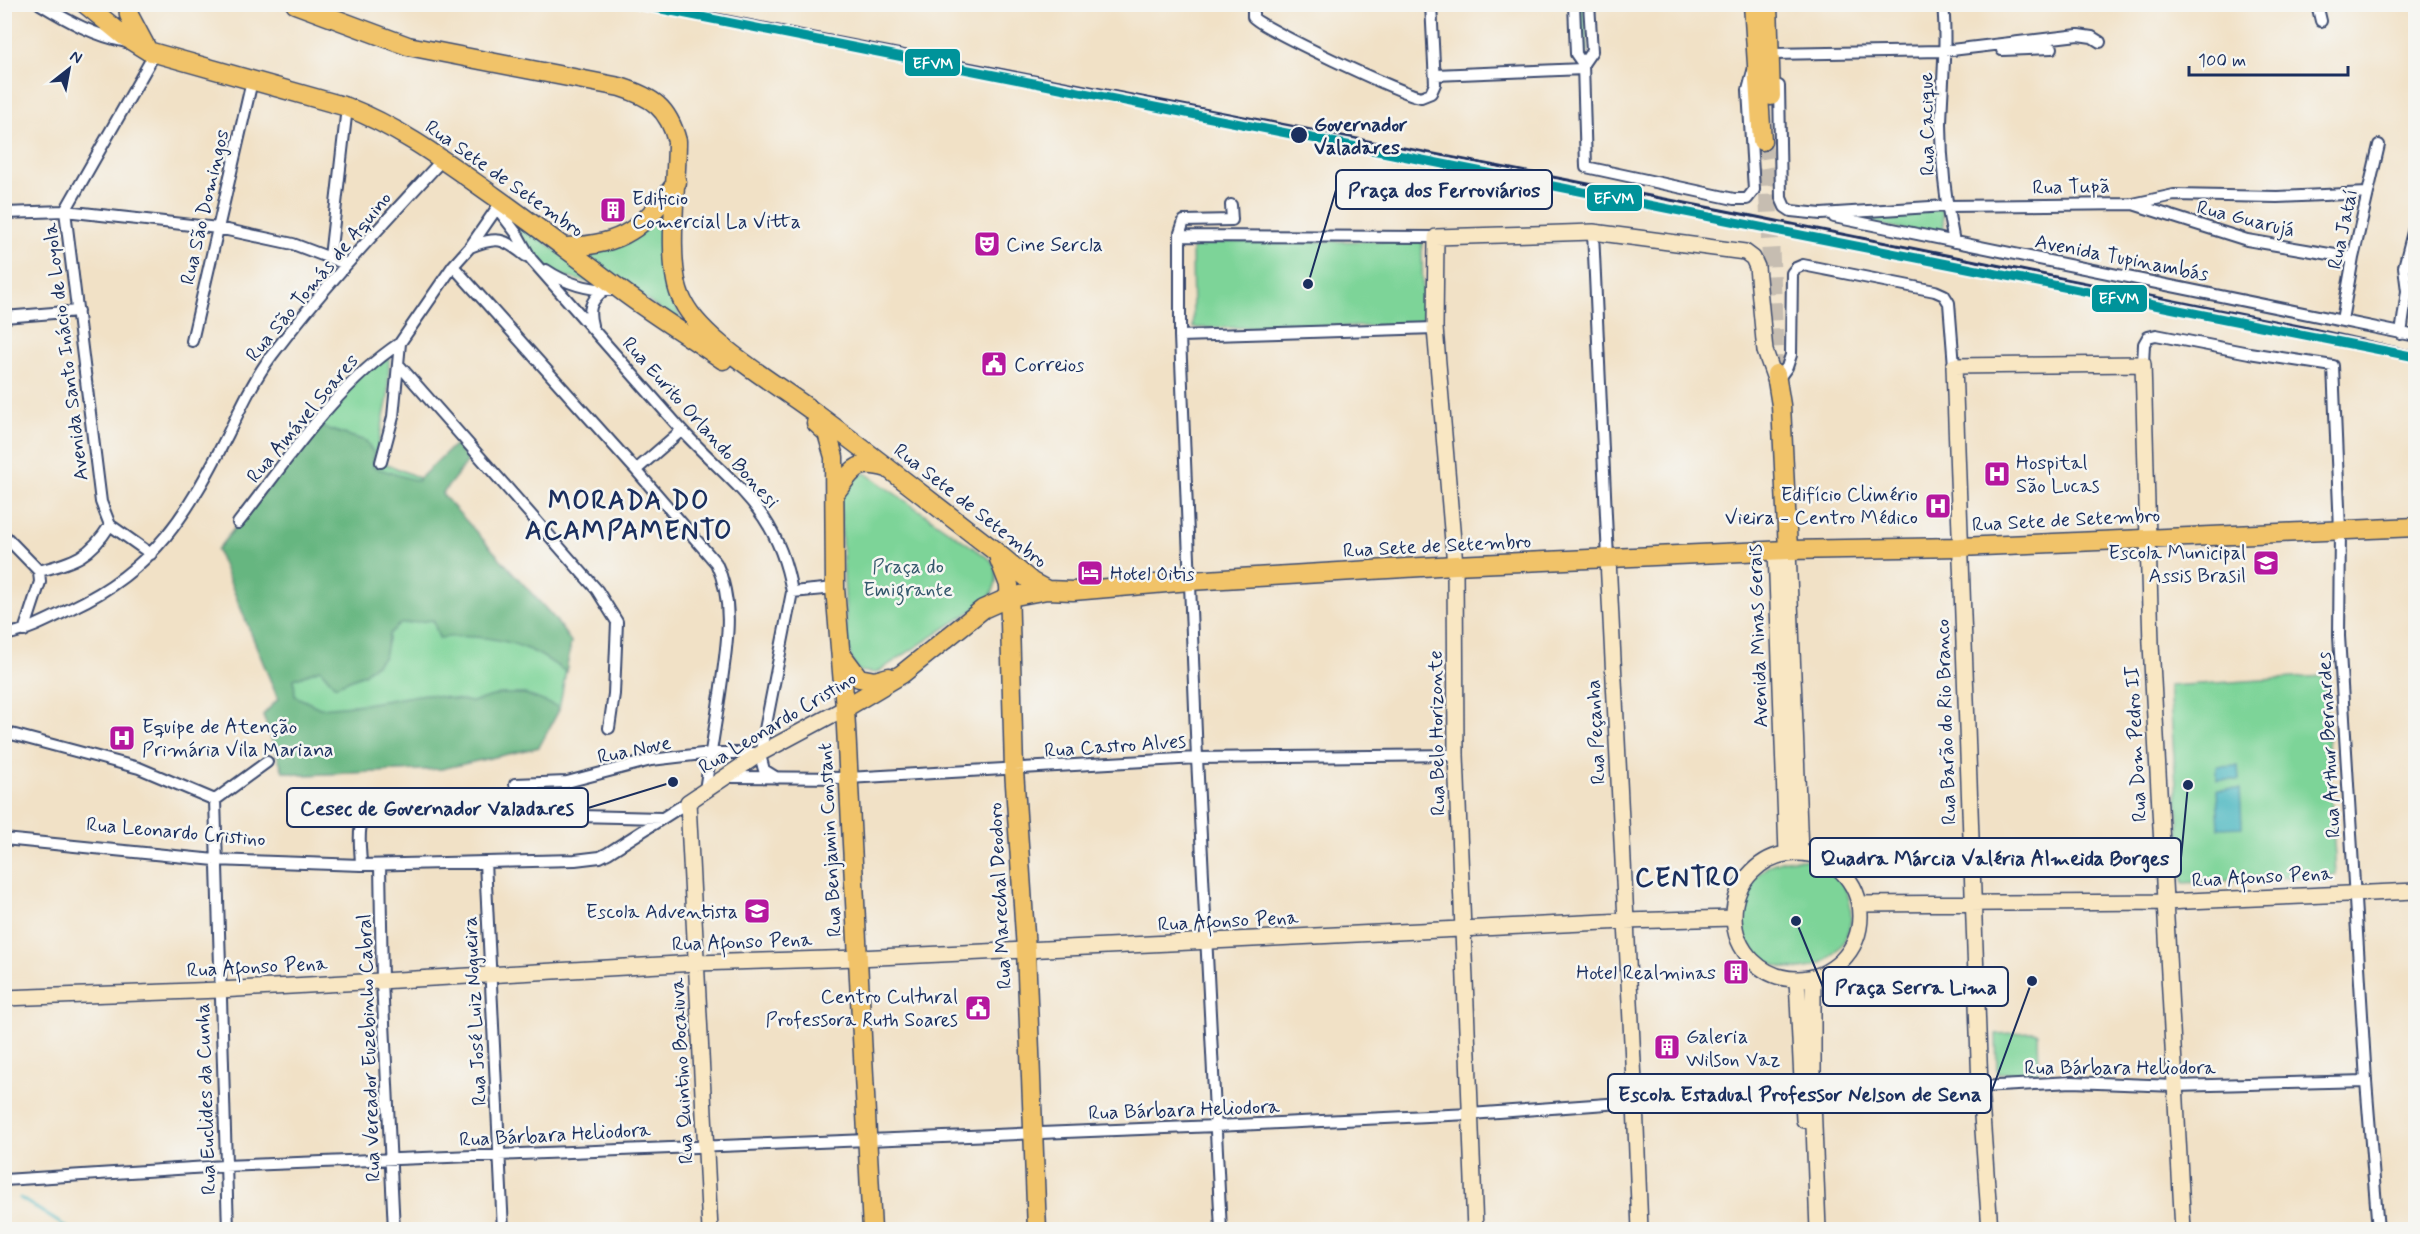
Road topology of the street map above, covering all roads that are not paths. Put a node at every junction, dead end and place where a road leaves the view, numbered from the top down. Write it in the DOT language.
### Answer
graph roads {
  1 [pos="40,4"];
  2 [pos="86,4"];
  3 [pos="128,4"];
  4 [pos="295,4"];
  5 [pos="1431,4"];
  6 [pos="1574,4"];
  7 [pos="1589,4"];
  8 [pos="1753,4"];
  9 [pos="1768,4"];
  10 [pos="1943,4"];
  11 [pos="2317,4"];
  12 [pos="1253,5"];
  13 [pos="2321,21"];
  14 [pos="2100,42"];
  15 [pos="2052,48"];
  16 [pos="146,49"];
  17 [pos="1957,49"];
  18 [pos="1943,51"];
  19 [pos="1766,60"];
  20 [pos="1583,67"];
  21 [pos="1435,75"];
  22 [pos="252,81"];
  23 [pos="347,107"];
  24 [pos="1767,141"];
  25 [pos="2379,145"];
  26 [pos="442,160"];
  27 [pos="677,182"];
  28 [pos="2368,193"];
  29 [pos="1231,204"];
  30 [pos="2133,204"];
  31 [pos="499,205"];
  32 [pos="1946,206"];
  33 [pos="65,211"];
  34 [pos="4,213"];
  35 [pos="1821,214"];
  36 [pos="218,228"];
  37 [pos="2414,228"];
  38 [pos="1593,232"];
  39 [pos="1180,236"];
  40 [pos="1436,237"];
  41 [pos="1954,242"];
  42 [pos="470,247"];
  43 [pos="566,247"];
  44 [pos="330,257"];
  45 [pos="2353,258"];
  46 [pos="531,259"];
  47 [pos="346,264"];
  48 [pos="453,266"];
  49 [pos="2411,282"];
  50 [pos="611,290"];
  51 [pos="78,311"];
  52 [pos="4,317"];
  53 [pos="2342,320"];
  54 [pos="593,328"];
  55 [pos="1435,328"];
  56 [pos="2401,334"];
  57 [pos="1180,336"];
  58 [pos="2415,336"];
  59 [pos="192,341"];
  60 [pos="400,343"];
  61 [pos="2143,364"];
  62 [pos="399,365"];
  63 [pos="1954,366"];
  64 [pos="1776,378"];
  65 [pos="812,420"];
  66 [pos="682,430"];
  67 [pos="381,462"];
  68 [pos="887,468"];
  69 [pos="636,470"];
  70 [pos="836,492"];
  71 [pos="238,523"];
  72 [pos="110,525"];
  73 [pos="2415,527"];
  74 [pos="2340,530"];
  75 [pos="4,536"];
  76 [pos="2148,538"];
  77 [pos="1960,547"];
  78 [pos="1782,550"];
  79 [pos="995,551"];
  80 [pos="151,554"];
  81 [pos="1608,559"];
  82 [pos="1455,565"];
  83 [pos="39,571"];
  84 [pos="1190,581"];
  85 [pos="835,588"];
  86 [pos="1047,590"];
  87 [pos="792,592"];
  88 [pos="1010,597"];
  89 [pos="24,631"];
  90 [pos="4,635"];
  91 [pos="838,639"];
  92 [pos="902,674"];
  93 [pos="845,708"];
  94 [pos="609,728"];
  95 [pos="4,732"];
  96 [pos="711,753"];
  97 [pos="761,753"];
  98 [pos="1455,755"];
  99 [pos="1197,758"];
  100 [pos="267,762"];
  101 [pos="1014,770"];
  102 [pos="729,777"];
  103 [pos="777,778"];
  104 [pos="848,778"];
  105 [pos="515,784"];
  106 [pos="705,790"];
  107 [pos="215,800"];
  108 [pos="688,802"];
  109 [pos="662,819"];
  110 [pos="4,839"];
  111 [pos="1794,853"];
  112 [pos="215,860"];
  113 [pos="485,862"];
  114 [pos="361,865"];
  115 [pos="380,865"];
  116 [pos="2415,891"];
  117 [pos="2355,893"];
  118 [pos="2165,902"];
  119 [pos="1859,904"];
  120 [pos="1973,904"];
  121 [pos="1733,918"];
  122 [pos="1625,921"];
  123 [pos="1462,930"];
  124 [pos="1205,942"];
  125 [pos="1026,950"];
  126 [pos="858,958"];
  127 [pos="696,963"];
  128 [pos="490,975"];
  129 [pos="1813,977"];
  130 [pos="1797,979"];
  131 [pos="382,981"];
  132 [pos="220,990"];
  133 [pos="4,998"];
  134 [pos="2366,1081"];
  135 [pos="2175,1086"];
  136 [pos="1980,1087"];
  137 [pos="1808,1100"];
  138 [pos="1635,1102"];
  139 [pos="1470,1114"];
  140 [pos="1216,1126"];
  141 [pos="1032,1133"];
  142 [pos="869,1141"];
  143 [pos="706,1145"];
  144 [pos="500,1155"];
  145 [pos="390,1159"];
  146 [pos="224,1166"];
  147 [pos="4,1180"];
  148 [pos="228,1230"];
  149 [pos="394,1230"];
  150 [pos="503,1230"];
  151 [pos="710,1230"];
  152 [pos="872,1230"];
  153 [pos="1037,1230"];
  154 [pos="1221,1230"];
  155 [pos="1474,1230"];
  156 [pos="1640,1230"];
  157 [pos="1809,1230"];
  158 [pos="1818,1230"];
  159 [pos="1990,1230"];
  160 [pos="2183,1230"];
  161 [pos="2378,1230"];
  1 -- 16 [label="street, Rua Sete de Setembro"];
  2 -- 16 [label="main road, Rua Sete de Setembro"];
  3 -- 16 [label="main road"];
  4 -- 27 [label="main road, Rua Sete de Setembro"];
  5 -- 21 [label="street"];
  6 -- 20 [label="street"];
  7 -- 20 [label="street"];
  8 -- 19 [label="main road"];
  9 -- 19 [label="main road"];
  10 -- 18 [label="street, Rua Cacique"];
  11 -- 13 [label="street"];
  12 -- 21 [label="street"];
  14 -- 17 [label="street"];
  15 -- 17 [label="street"];
  16 -- 22 [label="main road, Rua Sete de Setembro"];
  16 -- 33 [label="street, Avenida Santo Inácio de Loyola"];
  17 -- 18 [label="street"];
  18 -- 19 [label="street"];
  18 -- 32 [label="street, Rua Cacique"];
  19 -- 20 [label="street"];
  19 -- 24 [label="main road"];
  19 -- 35 [label="street, Rua Tupã"];
  20 -- 21 [label="street"];
  22 -- 23 [label="main road, Rua Sete de Setembro"];
  22 -- 36 [label="street, Rua São Domingos"];
  23 -- 26 [label="main road, Rua Sete de Setembro"];
  23 -- 44 [label="street"];
  25 -- 28 [label="street, Rua Jataí"];
  26 -- 31 [label="main road, Rua Sete de Setembro"];
  26 -- 47 [label="street, Rua São Tomás de Aquino"];
  27 -- 43 [label="main road"];
  27 -- 68 [label="main road, Rua Sete de Setembro"];
  28 -- 30 [label="street, Rua Tupã"];
  28 -- 45 [label="street, Rua Jataí"];
  29 -- 39 [label="street"];
  30 -- 32 [label="street, Rua Tupã"];
  30 -- 45 [label="street, Rua Guarujá"];
  31 -- 42 [label="street, Rua Amável Soares"];
  31 -- 43 [label="main road, Rua Sete de Setembro"];
  31 -- 46 [label="street, Rua Eurito Orlando Bonesi"];
  32 -- 35 [label="street, Rua Tupã"];
  32 -- 41 [label="street, Rua Cacique"];
  33 -- 34 [label="street"];
  33 -- 36 [label="street"];
  33 -- 51 [label="street, Avenida Santo Inácio de Loyola"];
  35 -- 41 [label="street, Avenida Tupinambás"];
  36 -- 44 [label="street"];
  36 -- 59 [label="street, Rua São Domingos"];
  37 -- 49 [label="street"];
  38 -- 40 [label="street"];
  38 -- 64 [label="street, Avenida Minas Gerais"];
  38 -- 81 [label="street, Rua Peçanha"];
  39 -- 40 [label="street"];
  39 -- 57 [label="street"];
  40 -- 55 [label="street, Rua Belo Horizonte"];
  41 -- 53 [label="street, Avenida Tupinambás"];
  42 -- 46 [label="street, Rua Eurito Orlando Bonesi"];
  42 -- 48 [label="street, Rua Amável Soares"];
  43 -- 50 [label="main road, Rua Sete de Setembro"];
  44 -- 47 [label="street"];
  45 -- 53 [label="street, Rua Jataí"];
  46 -- 50 [label="street, Rua Eurito Orlando Bonesi"];
  46 -- 54 [label="street, Rua Eurito Orlando Bonesi"];
  47 -- 80 [label="street, Rua São Tomás de Aquino"];
  48 -- 60 [label="street, Rua Amável Soares"];
  48 -- 69 [label="street"];
  49 -- 56 [label="street"];
  50 -- 54 [label="street"];
  50 -- 65 [label="main road, Rua Sete de Setembro"];
  51 -- 52 [label="street"];
  51 -- 72 [label="street, Avenida Santo Inácio de Loyola"];
  53 -- 56 [label="street, Avenida Tupinambás"];
  54 -- 66 [label="street, Rua Eurito Orlando Bonesi"];
  55 -- 57 [label="street"];
  55 -- 82 [label="street, Rua Belo Horizonte"];
  56 -- 58 [label="street, Avenida Tupinambás"];
  57 -- 84 [label="street"];
  60 -- 62 [label="street"];
  60 -- 71 [label="street, Rua Amável Soares"];
  61 -- 63 [label="street"];
  61 -- 74 [label="street, Rua Arthur Bernardes"];
  61 -- 76 [label="street, Rua Dom Pedro II"];
  62 -- 67 [label="street"];
  62 -- 94 [label="street"];
  63 -- 64 [label="street, Rua Barão do Rio Branco"];
  63 -- 77 [label="street, Rua Barão do Rio Branco"];
  64 -- 78 [label="main road, Avenida Minas Gerais"];
  65 -- 70 [label="main road, Rua Benjamin Constant"];
  66 -- 69 [label="street"];
  66 -- 87 [label="street, Rua Eurito Orlando Bonesi"];
  68 -- 70 [label="main road"];
  68 -- 79 [label="main road, Rua Sete de Setembro"];
  69 -- 96 [label="street"];
  70 -- 85 [label="main road, Rua Benjamin Constant"];
  72 -- 80 [label="street"];
  72 -- 83 [label="street"];
  73 -- 74 [label="main road, Rua Sete de Setembro"];
  74 -- 76 [label="main road, Rua Sete de Setembro"];
  74 -- 117 [label="street, Rua Arthur Bernardes"];
  75 -- 83 [label="street"];
  76 -- 77 [label="main road, Rua Sete de Setembro"];
  76 -- 118 [label="street, Rua Dom Pedro II"];
  77 -- 78 [label="main road, Rua Sete de Setembro"];
  77 -- 120 [label="street, Rua Barão do Rio Branco"];
  78 -- 81 [label="main road, Rua Sete de Setembro"];
  78 -- 111 [label="street, Avenida Minas Gerais"];
  79 -- 86 [label="main road, Rua Sete de Setembro"];
  79 -- 88 [label="main road"];
  80 -- 89 [label="street, Rua São Tomás de Aquino"];
  81 -- 82 [label="main road, Rua Sete de Setembro"];
  81 -- 122 [label="street, Rua Peçanha"];
  82 -- 84 [label="main road, Rua Sete de Setembro"];
  82 -- 98 [label="street, Rua Belo Horizonte"];
  83 -- 89 [label="street"];
  84 -- 86 [label="main road, Rua Sete de Setembro"];
  84 -- 99 [label="street"];
  85 -- 87 [label="street"];
  85 -- 91 [label="main road, Rua Benjamin Constant"];
  86 -- 88 [label="main road"];
  87 -- 97 [label="street, Rua Eurito Orlando Bonesi"];
  88 -- 92 [label="main road, Rua Leonardo Cristino"];
  88 -- 101 [label="main road, Rua Marechal Deodoro"];
  89 -- 90 [label="street, Rua São Tomás de Aquino"];
  91 -- 92 [label="main road"];
  91 -- 93 [label="main road, Rua Benjamin Constant"];
  92 -- 93 [label="main road, Rua Leonardo Cristino"];
  93 -- 97 [label="street, Rua Leonardo Cristino"];
  93 -- 104 [label="main road, Rua Benjamin Constant"];
  95 -- 107 [label="street"];
  96 -- 97 [label="street, Rua Nove"];
  96 -- 105 [label="street, Rua Nove"];
  96 -- 106 [label="street"];
  97 -- 102 [label="street, Rua Leonardo Cristino"];
  97 -- 103 [label="street"];
  98 -- 99 [label="street, Rua Castro Alves"];
  98 -- 123 [label="street, Rua Belo Horizonte"];
  99 -- 101 [label="street, Rua Castro Alves"];
  99 -- 124 [label="street"];
  100 -- 107 [label="street"];
  101 -- 104 [label="street, Rua Castro Alves"];
  101 -- 125 [label="main road, Rua Marechal Deodoro"];
  102 -- 103 [label="street, Rua Castro Alves"];
  102 -- 106 [label="street, Rua Leonardo Cristino"];
  103 -- 104 [label="street, Rua Castro Alves"];
  104 -- 126 [label="main road, Rua Benjamin Constant"];
  106 -- 108 [label="street, Rua Leonardo Cristino"];
  107 -- 112 [label="street, Rua Euclides da Cunha"];
  108 -- 109 [label="street, Rua Leonardo Cristino"];
  108 -- 127 [label="street, Rua Quintino Bocaiuva"];
  109 -- 113 [label="street, Rua Leonardo Cristino"];
  109 -- 114 [label="street"];
  110 -- 112 [label="street, Rua Leonardo Cristino"];
  111 -- 119 [label="street"];
  111 -- 121 [label="street"];
  112 -- 114 [label="street, Rua Leonardo Cristino"];
  112 -- 132 [label="street, Rua Euclides da Cunha"];
  113 -- 115 [label="street, Rua Leonardo Cristino"];
  113 -- 128 [label="street, Rua José Luiz Nogueira"];
  114 -- 115 [label="street, Rua Leonardo Cristino"];
  115 -- 131 [label="street, Rua Vereador Euzebinho Cabral"];
  116 -- 117 [label="street, Rua Afonso Pena"];
  117 -- 118 [label="street, Rua Afonso Pena"];
  117 -- 134 [label="street, Rua Arthur Bernardes"];
  118 -- 120 [label="street, Rua Afonso Pena"];
  118 -- 135 [label="street, Rua Dom Pedro II"];
  119 -- 120 [label="street, Rua Afonso Pena"];
  119 -- 129 [label="street"];
  120 -- 136 [label="street, Rua Barão do Rio Branco"];
  121 -- 122 [label="street, Rua Afonso Pena"];
  121 -- 130 [label="street"];
  122 -- 123 [label="street, Rua Afonso Pena"];
  122 -- 138 [label="street, Rua Peçanha"];
  123 -- 124 [label="street, Rua Afonso Pena"];
  123 -- 139 [label="street, Rua Belo Horizonte"];
  124 -- 125 [label="street, Rua Afonso Pena"];
  124 -- 140 [label="street"];
  125 -- 126 [label="street, Rua Afonso Pena"];
  125 -- 141 [label="main road, Rua Marechal Deodoro"];
  126 -- 127 [label="street, Rua Afonso Pena"];
  126 -- 142 [label="main road, Rua Benjamin Constant"];
  127 -- 128 [label="street, Rua Afonso Pena"];
  127 -- 143 [label="street, Rua Quintino Bocaiuva"];
  128 -- 131 [label="street, Rua Afonso Pena"];
  128 -- 144 [label="street, Rua José Luiz Nogueira"];
  129 -- 130 [label="street"];
  129 -- 137 [label="street"];
  130 -- 137 [label="street"];
  131 -- 132 [label="street, Rua Afonso Pena"];
  131 -- 145 [label="street, Rua Vereador Euzebinho Cabral"];
  132 -- 133 [label="street, Rua Afonso Pena"];
  132 -- 146 [label="street, Rua Euclides da Cunha"];
  134 -- 135 [label="street, Rua Bárbara Heliodora"];
  134 -- 161 [label="street, Rua Arthur Bernardes"];
  135 -- 136 [label="street, Rua Bárbara Heliodora"];
  135 -- 160 [label="street, Rua Dom Pedro II"];
  136 -- 137 [label="street, Rua Bárbara Heliodora"];
  136 -- 159 [label="street, Rua Barão do Rio Branco"];
  137 -- 138 [label="street, Rua Bárbara Heliodora"];
  137 -- 157 [label="street"];
  137 -- 158 [label="street"];
  138 -- 139 [label="street, Rua Bárbara Heliodora"];
  138 -- 156 [label="street, Rua Peçanha"];
  139 -- 140 [label="street, Rua Bárbara Heliodora"];
  139 -- 155 [label="street, Rua Belo Horizonte"];
  140 -- 141 [label="street, Rua Bárbara Heliodora"];
  140 -- 154 [label="street"];
  141 -- 142 [label="street, Rua Bárbara Heliodora"];
  141 -- 153 [label="main road, Rua Marechal Deodoro"];
  142 -- 143 [label="street, Rua Bárbara Heliodora"];
  142 -- 152 [label="main road, Rua Benjamin Constant"];
  143 -- 144 [label="street, Rua Bárbara Heliodora"];
  143 -- 151 [label="street, Rua Quintino Bocaiuva"];
  144 -- 145 [label="street, Rua Bárbara Heliodora"];
  144 -- 150 [label="street, Rua José Luiz Nogueira"];
  145 -- 146 [label="street, Rua Bárbara Heliodora"];
  145 -- 149 [label="street, Rua Vereador Euzebinho Cabral"];
  146 -- 147 [label="street, Rua Bárbara Heliodora"];
  146 -- 148 [label="street, Rua Euclides da Cunha"];
}
